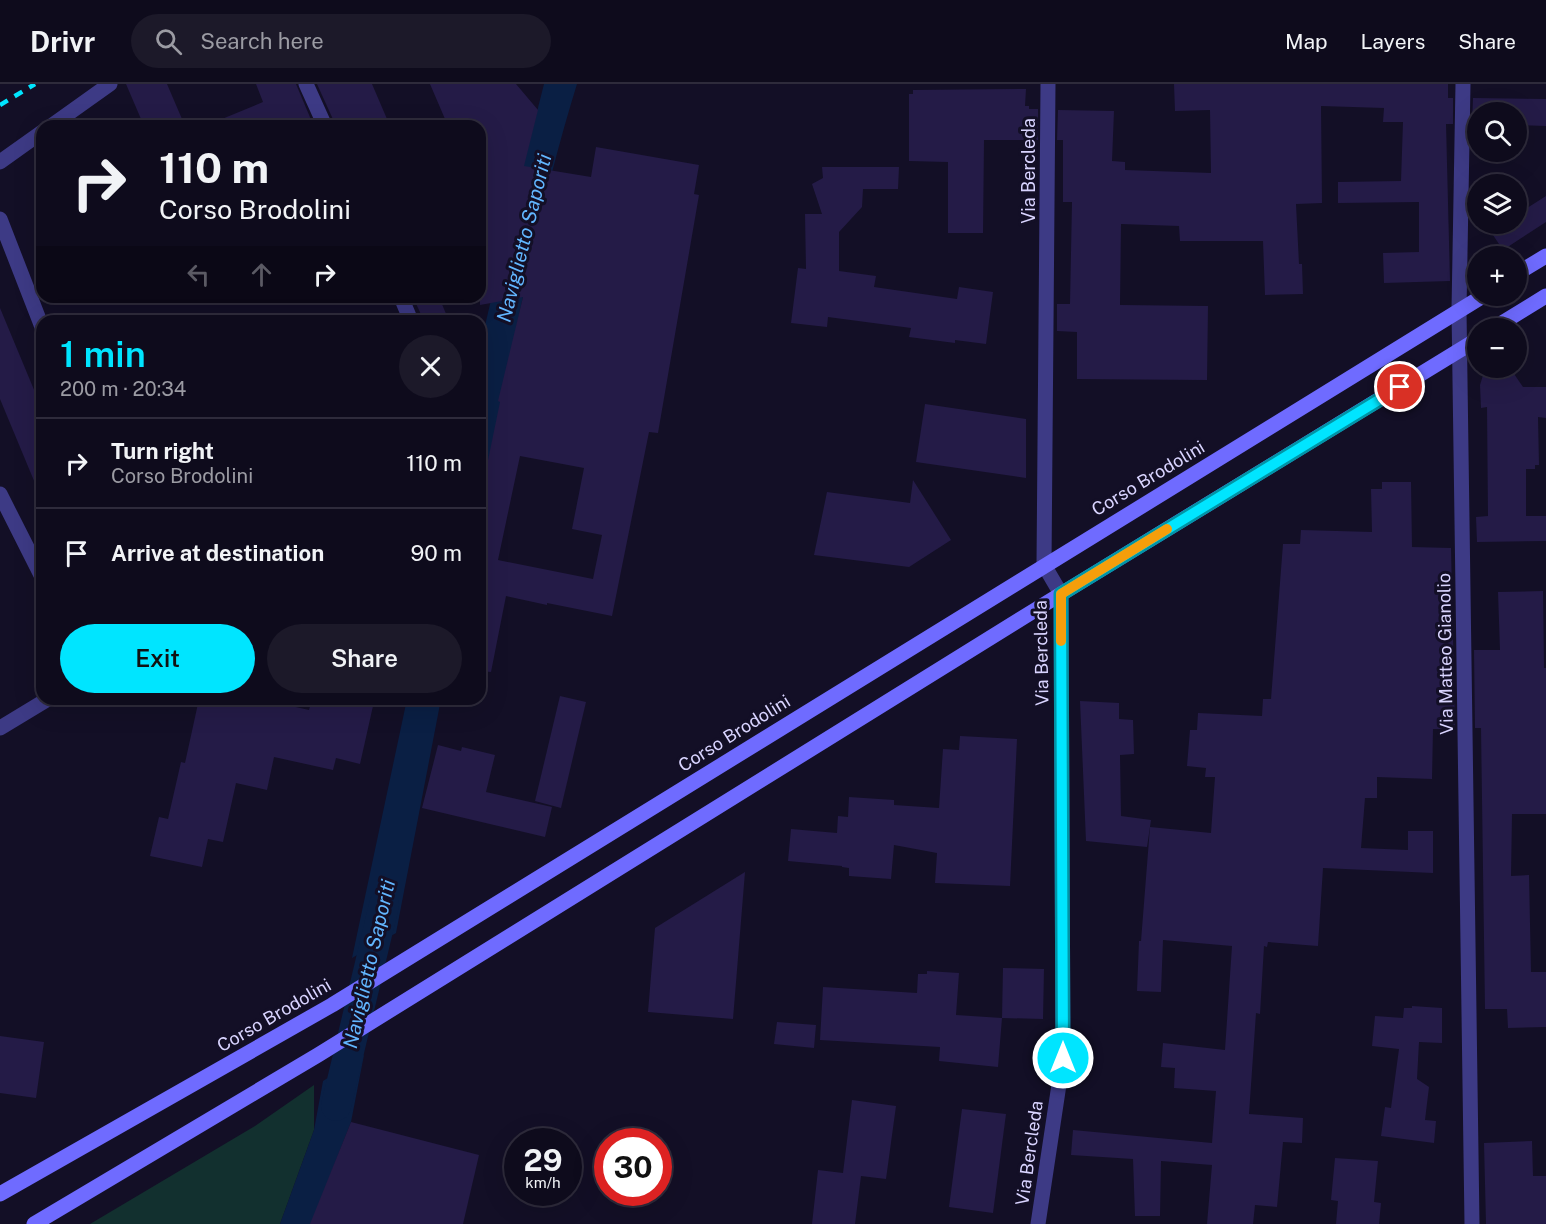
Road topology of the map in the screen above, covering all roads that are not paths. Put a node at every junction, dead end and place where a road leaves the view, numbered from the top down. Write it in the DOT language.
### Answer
graph roads {
  1 [pos="110,84"];
  2 [pos="306,84"];
  3 [pos="1048,84"];
  4 [pos="1462,84"];
  5 [pos="59,120"];
  6 [pos="322,120"];
  7 [pos="36,136"];
  8 [pos="0,162"];
  9 [pos="0,219"];
  10 [pos="1546,256"];
  11 [pos="1527,267"];
  12 [pos="1546,296"];
  13 [pos="1467,305"];
  14 [pos="1459,310"];
  15 [pos="37,315"];
  16 [pos="1510,318"];
  17 [pos="1467,346"];
  18 [pos="1460,350"];
  19 [pos="0,494"];
  20 [pos="36,565"];
  21 [pos="1044,565"];
  22 [pos="1061,594"];
  23 [pos="38,705"];
  24 [pos="0,728"];
  25 [pos="0,1194"];
  26 [pos="34,1224"];
  27 [pos="1038,1224"];
  28 [pos="1472,1224"];
  1 -- 5 [label="street"];
  2 -- 6 [label="street"];
  3 -- 21 [label="street, Via Bercleda"];
  4 -- 14 [label="street, Via Matteo Gianolio"];
  7 -- 8 [label="street"];
  9 -- 15 [label="street"];
  10 -- 11 [label="main road"];
  12 -- 16 [label="main road"];
  13 -- 14 [label="main road, Corso Brodolini"];
  14 -- 18 [label="street, Via Matteo Gianolio"];
  14 -- 21 [label="main road, Corso Brodolini"];
  17 -- 18 [label="main road"];
  18 -- 22 [label="main road"];
  18 -- 28 [label="street, Via Matteo Gianolio"];
  19 -- 20 [label="street"];
  21 -- 22 [label="street, Via Bercleda"];
  21 -- 25 [label="main road, Corso Brodolini"];
  22 -- 26 [label="main road"];
  22 -- 27 [label="street, Via Bercleda"];
  23 -- 24 [label="street"];
}
